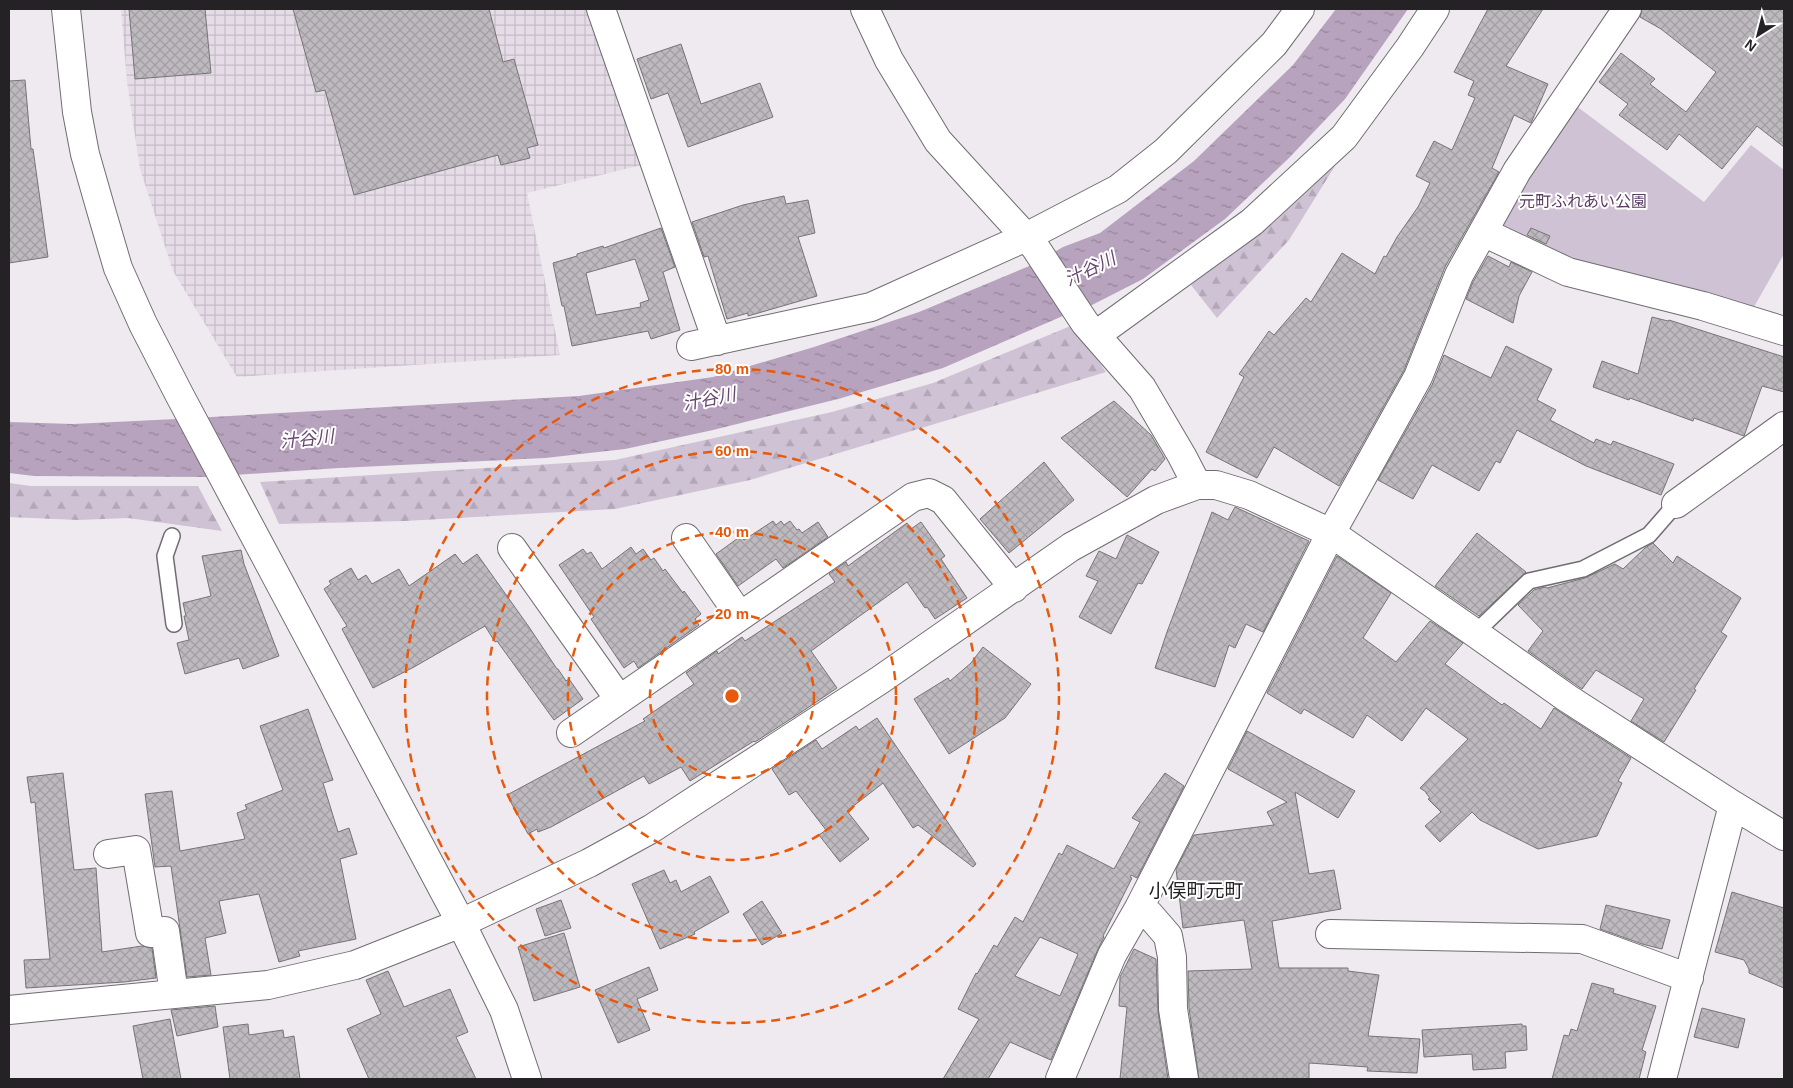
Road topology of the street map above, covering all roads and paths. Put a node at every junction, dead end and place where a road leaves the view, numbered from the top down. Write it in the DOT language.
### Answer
graph roads {
  1 [pos="66,9"];
  2 [pos="601,9"];
  3 [pos="865,9"];
  4 [pos="1300,9"];
  5 [pos="1435,9"];
  6 [pos="1627,9"];
  7 [pos="1484,232"];
  8 [pos="1030,242"];
  9 [pos="1091,329"];
  10 [pos="1784,331"];
  11 [pos="1784,426"];
  12 [pos="1197,484"];
  13 [pos="1676,504"];
  14 [pos="1330,533"];
  15 [pos="172,536"];
  16 [pos="686,538"];
  17 [pos="512,548"];
  18 [pos="1014,588"];
  19 [pos="740,616"];
  20 [pos="174,624"];
  21 [pos="1476,633"];
  22 [pos="619,700"];
  23 [pos="571,733"];
  24 [pos="1733,805"];
  25 [pos="1784,836"];
  26 [pos="108,854"];
  27 [pos="1139,908"];
  28 [pos="461,923"];
  29 [pos="1330,934"];
  30 [pos="1689,978"];
  31 [pos="174,994"];
  32 [pos="9,1010"];
  33 [pos="527,1079"];
  34 [pos="1060,1079"];
  35 [pos="1184,1079"];
  36 [pos="1662,1079"];
  1 -- 28 [label="street"];
  2 -- 8 [label="street"];
  3 -- 8 [label="street"];
  4 -- 8 [label="street"];
  5 -- 9 [label="street"];
  6 -- 7 [label="street"];
  7 -- 10 [label="street"];
  7 -- 14 [label="street"];
  8 -- 9 [label="street"];
  9 -- 12 [label="street"];
  11 -- 13 [label="street"];
  12 -- 14 [label="street"];
  12 -- 18 [label="street"];
  13 -- 21 [label="lane"];
  14 -- 21 [label="street"];
  14 -- 27 [label="street"];
  15 -- 20 [label="lane"];
  16 -- 19 [label="street"];
  17 -- 22 [label="street"];
  18 -- 19 [label="street"];
  18 -- 28 [label="street"];
  19 -- 22 [label="street"];
  21 -- 24 [label="street"];
  22 -- 23 [label="street"];
  24 -- 25 [label="street"];
  24 -- 30 [label="street"];
  26 -- 31 [label="street"];
  27 -- 34 [label="street"];
  27 -- 35 [label="street"];
  28 -- 31 [label="street"];
  28 -- 33 [label="street"];
  29 -- 30 [label="street"];
  30 -- 36 [label="street"];
  31 -- 32 [label="street"];
}
